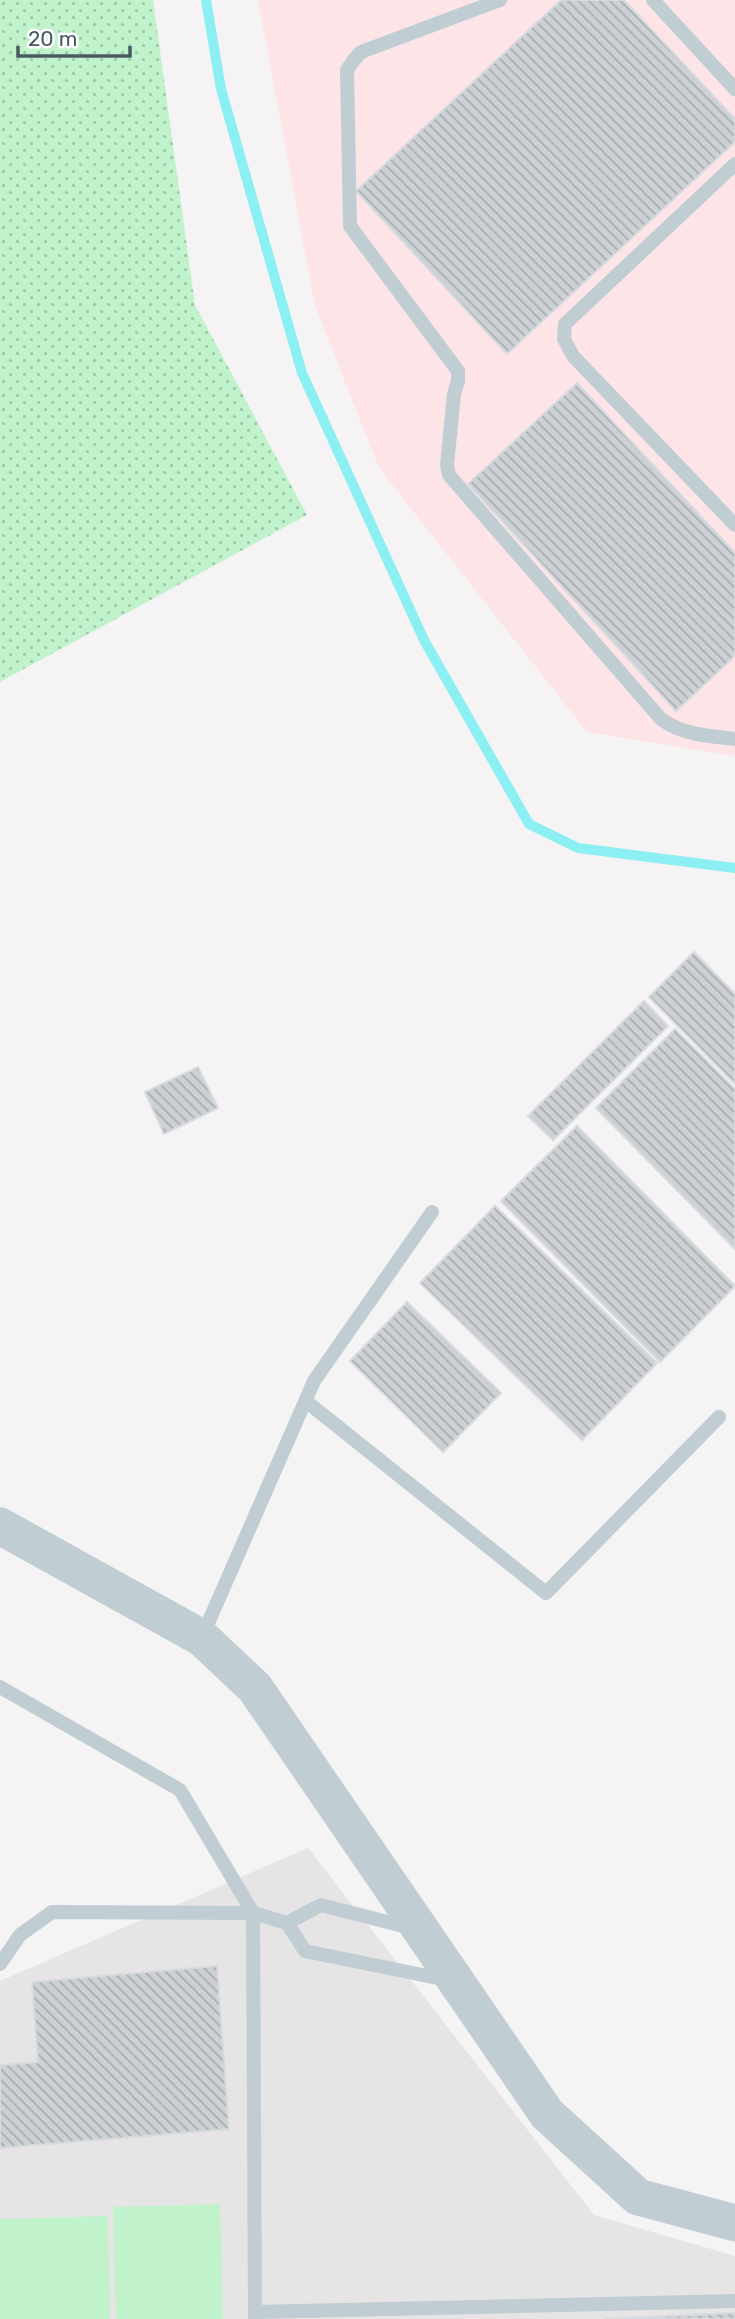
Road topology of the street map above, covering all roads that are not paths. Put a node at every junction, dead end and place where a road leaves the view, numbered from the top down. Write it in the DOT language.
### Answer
graph roads {
  1 [pos="500,0"];
  2 [pos="653,0"];
  3 [pos="735,89"];
  4 [pos="735,164"];
  5 [pos="735,525"];
  6 [pos="735,739"];
  7 [pos="432,1212"];
  8 [pos="307,1402"];
  9 [pos="719,1417"];
  10 [pos="0,1526"];
  11 [pos="202,1638"];
  12 [pos="0,1687"];
  13 [pos="253,1913"];
  14 [pos="287,1923"];
  15 [pos="421,1931"];
  16 [pos="0,1964"];
  17 [pos="456,1981"];
  18 [pos="735,2223"];
  19 [pos="735,2301"];
  20 [pos="255,2315"];
  1 -- 6 [label="lane"];
  2 -- 3 [label="lane"];
  4 -- 5 [label="lane"];
  7 -- 8 [label="lane"];
  8 -- 9 [label="lane"];
  8 -- 11 [label="lane"];
  10 -- 11 [label="street"];
  11 -- 15 [label="street"];
  12 -- 13 [label="lane"];
  13 -- 14 [label="lane"];
  13 -- 16 [label="lane"];
  13 -- 20 [label="lane"];
  14 -- 15 [label="lane"];
  14 -- 17 [label="lane"];
  15 -- 17 [label="street"];
  17 -- 18 [label="street"];
  19 -- 20 [label="lane"];
}
